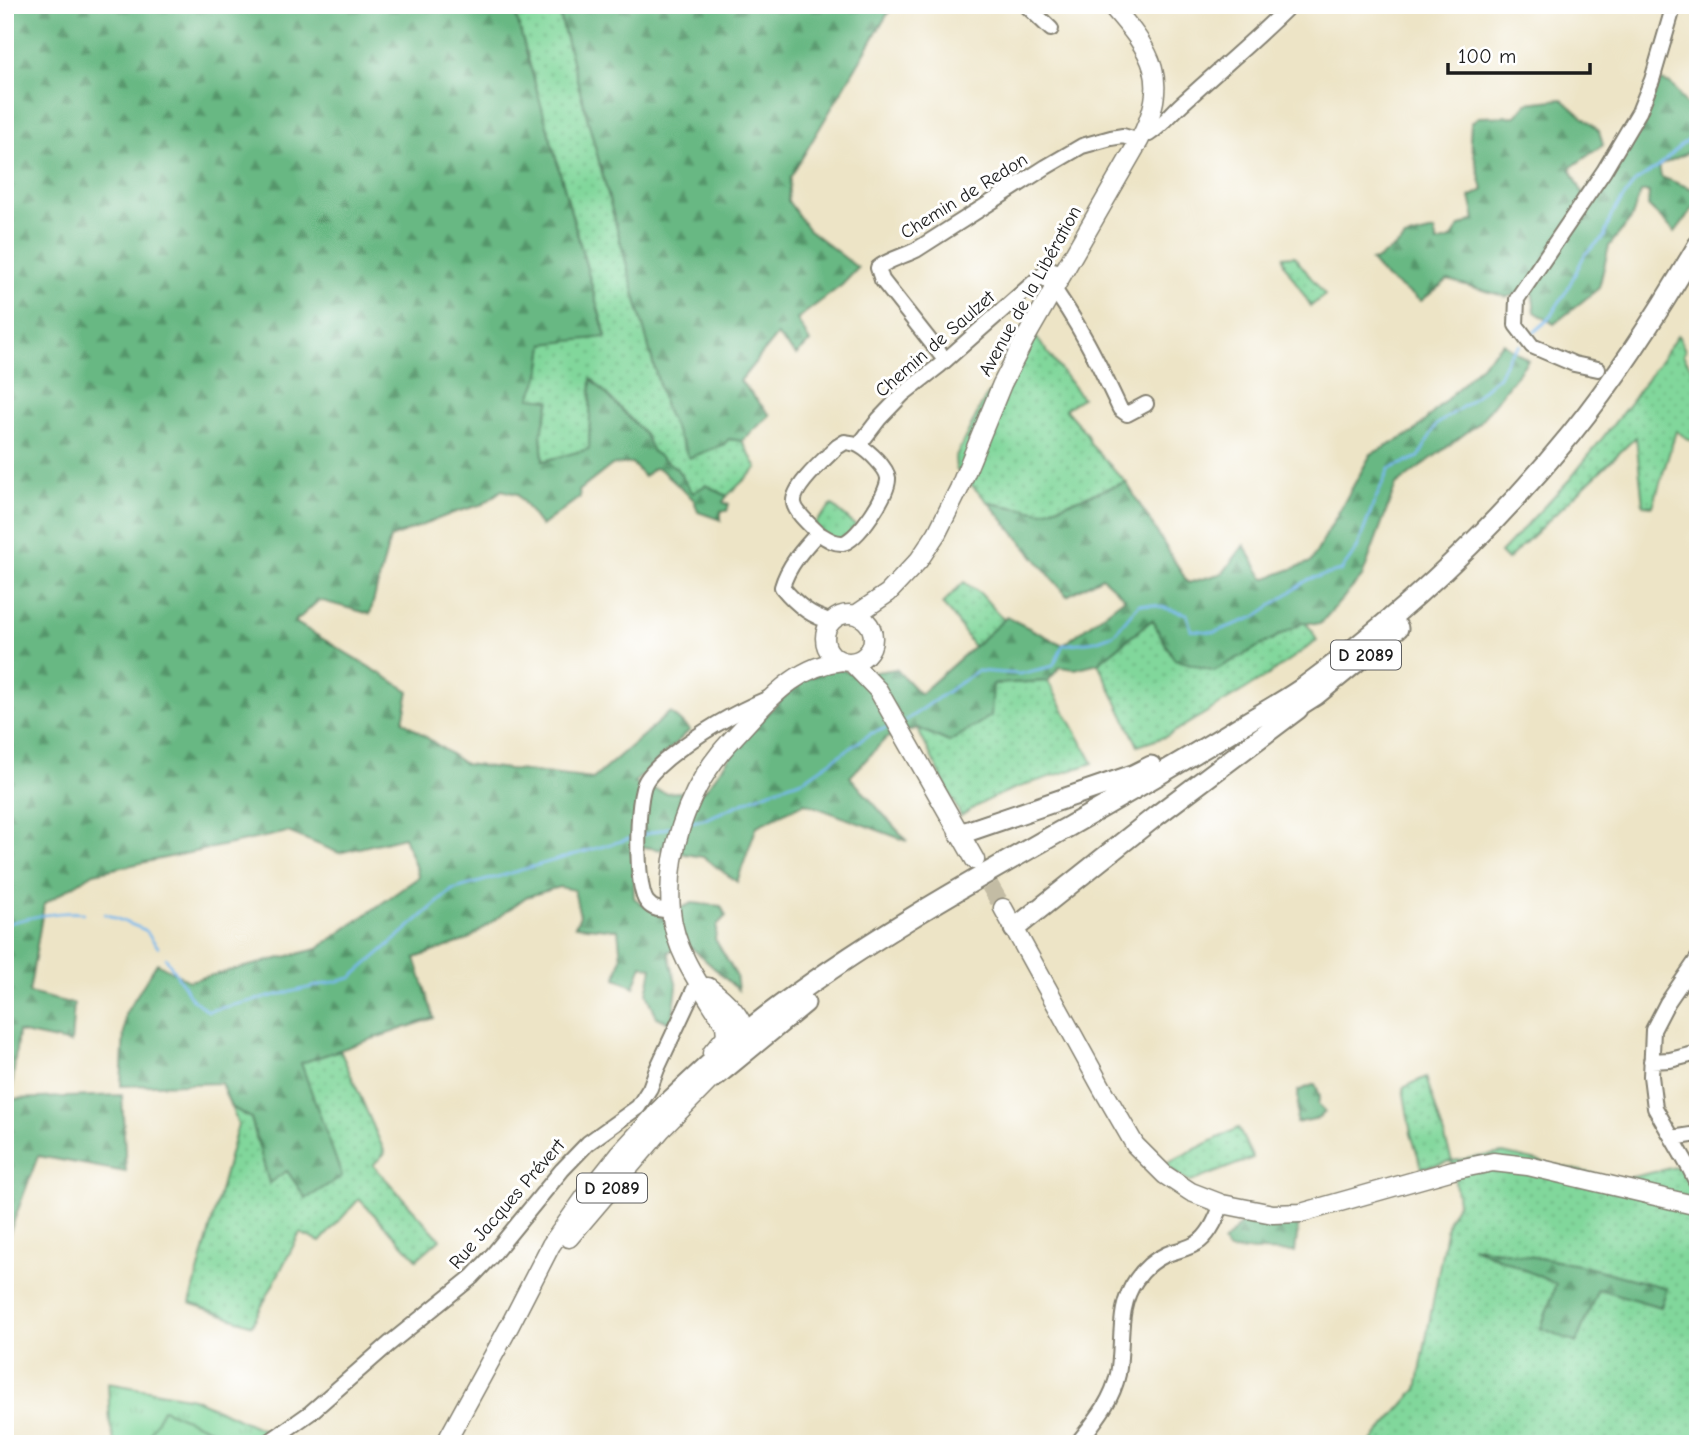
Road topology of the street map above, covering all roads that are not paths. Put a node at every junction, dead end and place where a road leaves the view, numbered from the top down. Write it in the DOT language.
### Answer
graph roads {
  1 [pos="1026,5"];
  2 [pos="1111,5"];
  3 [pos="1290,5"];
  4 [pos="1674,5"];
  5 [pos="1051,29"];
  6 [pos="1141,136"];
  7 [pos="1698,245"];
  8 [pos="1698,269"];
  9 [pos="1047,282"];
  10 [pos="945,360"];
  11 [pos="1598,369"];
  12 [pos="1146,404"];
  13 [pos="859,445"];
  14 [pos="818,533"];
  15 [pos="888,593"];
  16 [pos="857,614"];
  17 [pos="831,621"];
  18 [pos="872,629"];
  19 [pos="825,639"];
  20 [pos="872,648"];
  21 [pos="846,662"];
  22 [pos="789,682"];
  23 [pos="878,690"];
  24 [pos="1307,693"];
  25 [pos="770,698"];
  26 [pos="960,833"];
  27 [pos="975,860"];
  28 [pos="1003,908"];
  29 [pos="671,909"];
  30 [pos="1014,929"];
  31 [pos="1698,958"];
  32 [pos="698,981"];
  33 [pos="746,1034"];
  34 [pos="1698,1053"];
  35 [pos="1651,1061"];
  36 [pos="715,1077"];
  37 [pos="657,1113"];
  38 [pos="1698,1134"];
  39 [pos="1672,1138"];
  40 [pos="1698,1185"];
  41 [pos="1222,1204"];
  42 [pos="1698,1206"];
  43 [pos="512,1321"];
  44 [pos="265,1444"];
  45 [pos="445,1444"];
  46 [pos="1077,1444"];
  1 -- 5 [label="street"];
  2 -- 6 [label="main road, Avenue de la Libération"];
  3 -- 6 [label="street"];
  4 -- 11 [label="street"];
  6 -- 9 [label="main road, Avenue de la Libération"];
  6 -- 10 [label="street, Chemin de Redon"];
  7 -- 24 [label="highway, D 2089"];
  8 -- 24 [label="highway, D 2089"];
  9 -- 10 [label="street, Chemin de Saulzet"];
  9 -- 12 [label="street"];
  9 -- 15 [label="main road, Avenue de la Libération"];
  10 -- 13 [label="street, Chemin de Saulzet"];
  13 -- 14 [label="street"];
  13 -- 14 [label="street"];
  14 -- 17 [label="street"];
  15 -- 16 [label="main road, Avenue de la Libération"];
  15 -- 18 [label="main road, Avenue de la Libération"];
  16 -- 17 [label="main road"];
  16 -- 18 [label="main road"];
  17 -- 19 [label="main road"];
  18 -- 20 [label="main road"];
  19 -- 21 [label="main road"];
  19 -- 22 [label="main road"];
  20 -- 21 [label="main road"];
  20 -- 23 [label="main road"];
  21 -- 22 [label="main road"];
  21 -- 23 [label="main road"];
  22 -- 25 [label="main road"];
  23 -- 26 [label="main road"];
  24 -- 26 [label="highway"];
  24 -- 30 [label="highway"];
  24 -- 33 [label="highway, D 2089"];
  24 -- 36 [label="highway, D 2089"];
  25 -- 29 [label="main road"];
  25 -- 29 [label="street"];
  26 -- 27 [label="main road"];
  28 -- 30 [label="main road"];
  29 -- 32 [label="main road"];
  30 -- 41 [label="main road"];
  31 -- 35 [label="street"];
  32 -- 33 [label="main road"];
  32 -- 37 [label="main road"];
  32 -- 44 [label="street, Rue Jacques Prévert"];
  33 -- 36 [label="main road"];
  33 -- 37 [label="highway, D 2089"];
  34 -- 35 [label="street"];
  35 -- 39 [label="street"];
  36 -- 43 [label="main road, D 2089"];
  37 -- 43 [label="main road, D 2089"];
  38 -- 39 [label="street"];
  39 -- 40 [label="street"];
  41 -- 42 [label="main road"];
  41 -- 46 [label="street"];
  43 -- 45 [label="main road, D 2089"];
}
